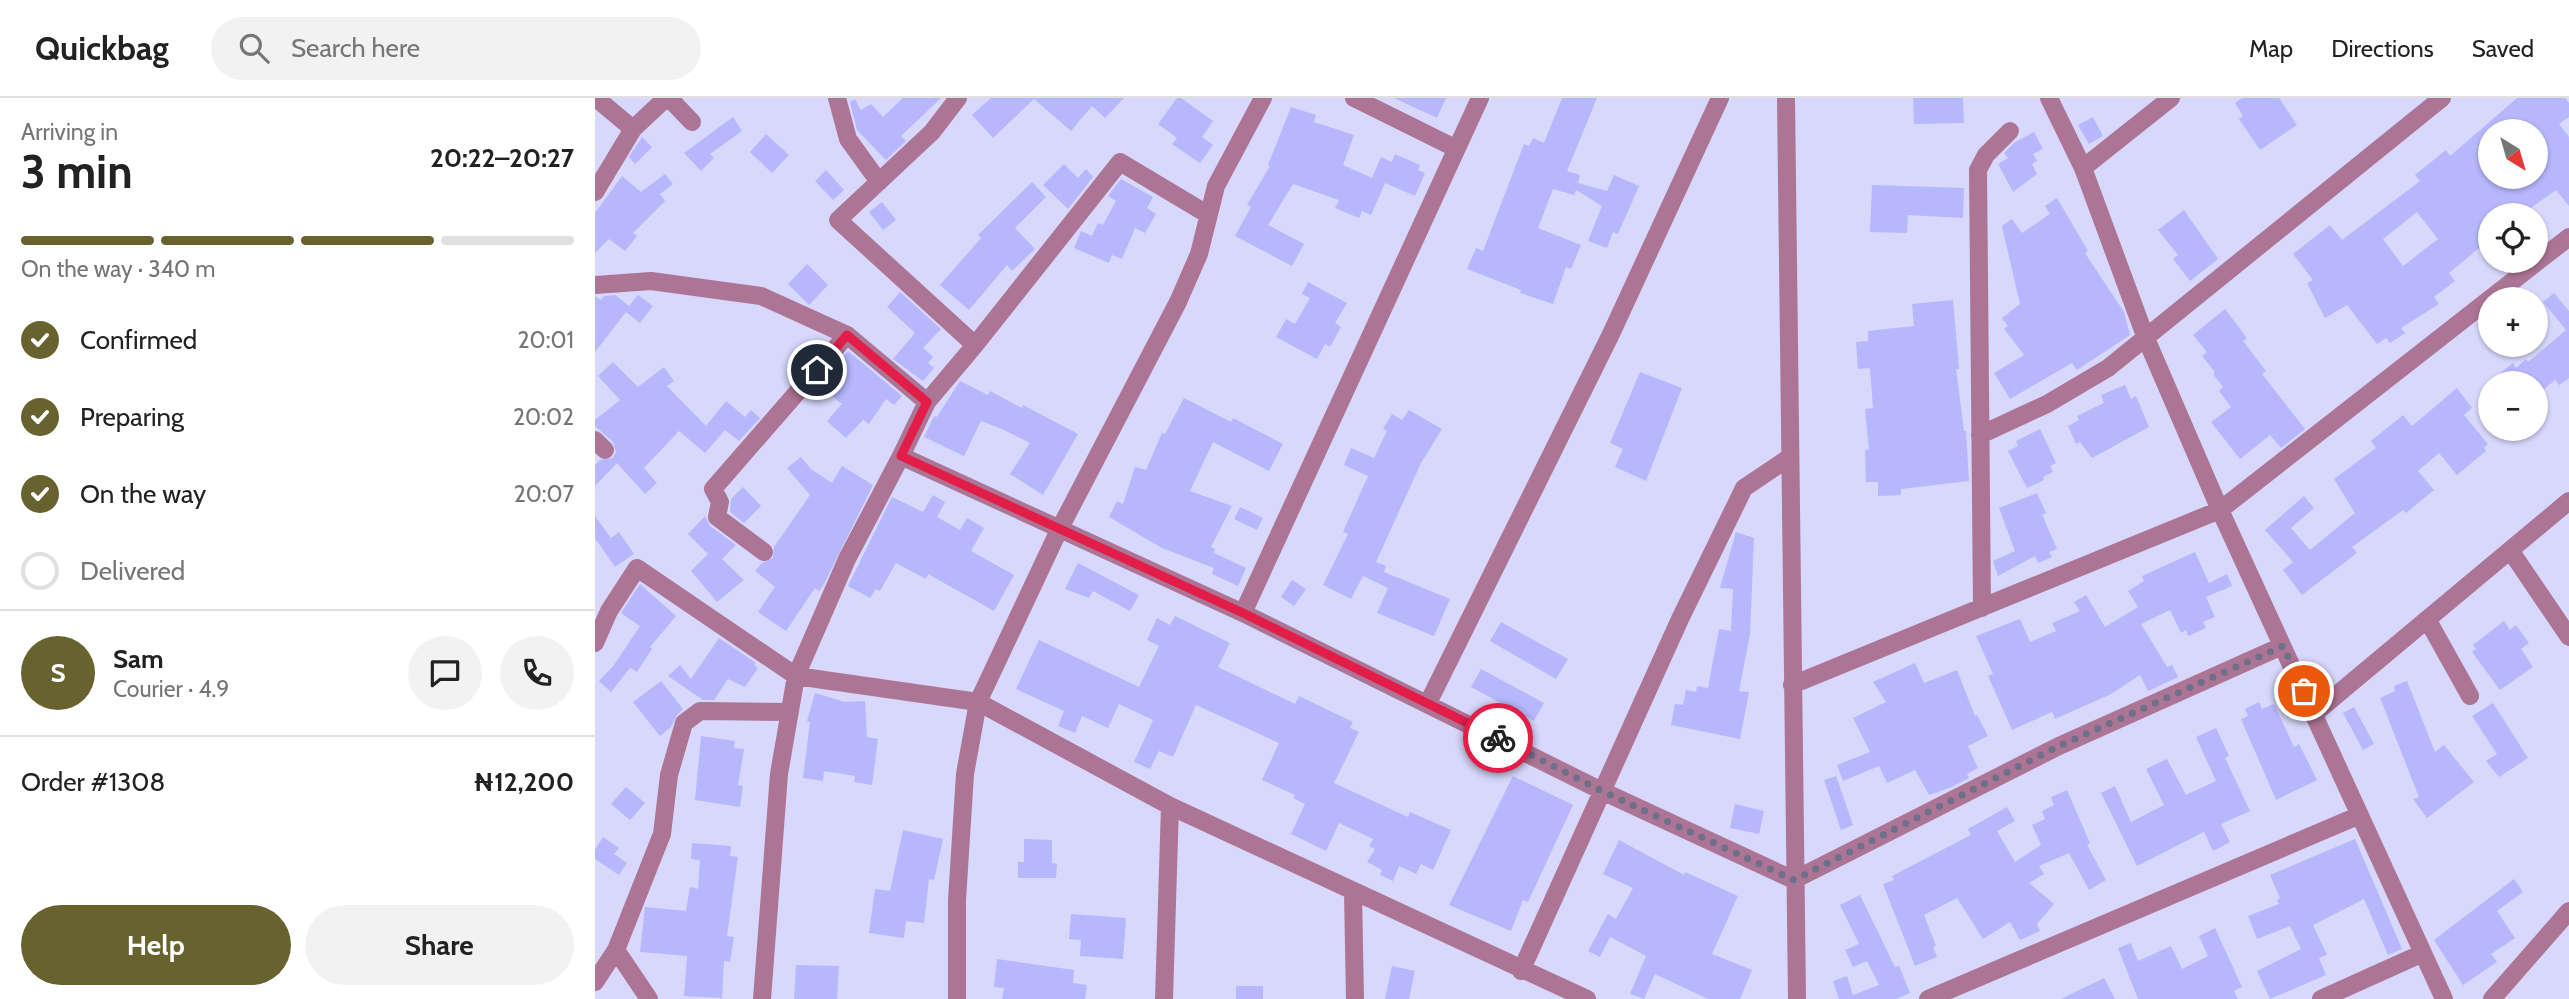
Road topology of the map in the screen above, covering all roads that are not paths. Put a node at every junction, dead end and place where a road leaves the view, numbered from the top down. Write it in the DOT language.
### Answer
graph roads {
  1 [pos="596,98"];
  2 [pos="667,98"];
  3 [pos="837,98"];
  4 [pos="958,98"];
  5 [pos="1263,98"];
  6 [pos="1354,98"];
  7 [pos="1480,98"];
  8 [pos="1720,98"];
  9 [pos="1786,98"];
  10 [pos="2049,98"];
  11 [pos="2171,98"];
  12 [pos="2442,98"];
  13 [pos="692,122"];
  14 [pos="633,129"];
  15 [pos="2010,131"];
  16 [pos="1455,148"];
  17 [pos="2083,168"];
  18 [pos="879,182"];
  19 [pos="595,192"];
  20 [pos="1207,214"];
  21 [pos="2569,237"];
  22 [pos="595,285"];
  23 [pos="847,335"];
  24 [pos="2145,336"];
  25 [pos="975,345"];
  26 [pos="927,402"];
  27 [pos="1980,435"];
  28 [pos="901,456"];
  29 [pos="1790,457"];
  30 [pos="2569,501"];
  31 [pos="2220,510"];
  32 [pos="1059,530"];
  33 [pos="2510,550"];
  34 [pos="764,552"];
  35 [pos="1982,608"];
  36 [pos="1243,613"];
  37 [pos="2427,619"];
  38 [pos="2569,637"];
  39 [pos="595,644"];
  40 [pos="2283,646"];
  41 [pos="796,676"];
  42 [pos="1793,685"];
  43 [pos="2470,696"];
  44 [pos="978,702"];
  45 [pos="1429,704"];
  46 [pos="789,712"];
  47 [pos="2315,713"];
  48 [pos="1602,791"];
  49 [pos="1170,806"];
  50 [pos="2360,815"];
  51 [pos="1794,880"];
  52 [pos="1353,892"];
  53 [pos="2569,911"];
  54 [pos="616,950"];
  55 [pos="2423,953"];
  56 [pos="1521,971"];
  57 [pos="595,982"];
  58 [pos="1567,995"];
  59 [pos="649,999"];
  60 [pos="762,999"];
  61 [pos="957,999"];
  62 [pos="1164,999"];
  63 [pos="1355,999"];
  64 [pos="1587,999"];
  65 [pos="1797,999"];
  66 [pos="1928,999"];
  67 [pos="2322,999"];
  68 [pos="2444,999"];
  69 [pos="2492,999"];
  1 -- 14 [label="street"];
  2 -- 13 [label="street"];
  2 -- 14 [label="street"];
  3 -- 18 [label="street"];
  4 -- 18 [label="street"];
  5 -- 20 [label="street"];
  6 -- 16 [label="street"];
  7 -- 16 [label="street"];
  8 -- 45 [label="street"];
  9 -- 29 [label="street"];
  10 -- 17 [label="street"];
  11 -- 17 [label="street"];
  12 -- 24 [label="street"];
  14 -- 19 [label="street"];
  15 -- 27 [label="street"];
  16 -- 36 [label="street"];
  17 -- 24 [label="street"];
  18 -- 25 [label="street"];
  20 -- 25 [label="street"];
  20 -- 32 [label="street"];
  21 -- 31 [label="street"];
  22 -- 23 [label="street"];
  23 -- 26 [label="street"];
  23 -- 34 [label="street"];
  24 -- 27 [label="street"];
  24 -- 31 [label="street"];
  25 -- 26 [label="street"];
  26 -- 28 [label="street"];
  27 -- 35 [label="street"];
  28 -- 32 [label="street"];
  28 -- 41 [label="street"];
  29 -- 42 [label="street"];
  29 -- 48 [label="street"];
  30 -- 33 [label="street"];
  31 -- 35 [label="street"];
  31 -- 40 [label="street"];
  32 -- 36 [label="street"];
  32 -- 44 [label="street"];
  33 -- 37 [label="street"];
  33 -- 38 [label="street"];
  35 -- 42 [label="street"];
  36 -- 45 [label="street"];
  37 -- 43 [label="street"];
  37 -- 47 [label="street"];
  39 -- 41 [label="street"];
  40 -- 47 [label="street"];
  40 -- 51 [label="street"];
  41 -- 44 [label="street"];
  41 -- 46 [label="street"];
  42 -- 51 [label="street"];
  44 -- 49 [label="street"];
  44 -- 61 [label="street"];
  45 -- 48 [label="street"];
  46 -- 54 [label="street"];
  46 -- 60 [label="street"];
  47 -- 50 [label="street"];
  48 -- 51 [label="street"];
  48 -- 56 [label="street"];
  49 -- 52 [label="street"];
  49 -- 62 [label="street"];
  50 -- 55 [label="street"];
  50 -- 66 [label="street"];
  51 -- 65 [label="street"];
  52 -- 56 [label="street"];
  52 -- 63 [label="street"];
  53 -- 69 [label="street"];
  54 -- 57 [label="street"];
  54 -- 59 [label="street"];
  55 -- 67 [label="street"];
  55 -- 68 [label="street"];
  56 -- 58 [label="street"];
  58 -- 64 [label="street"];
}
